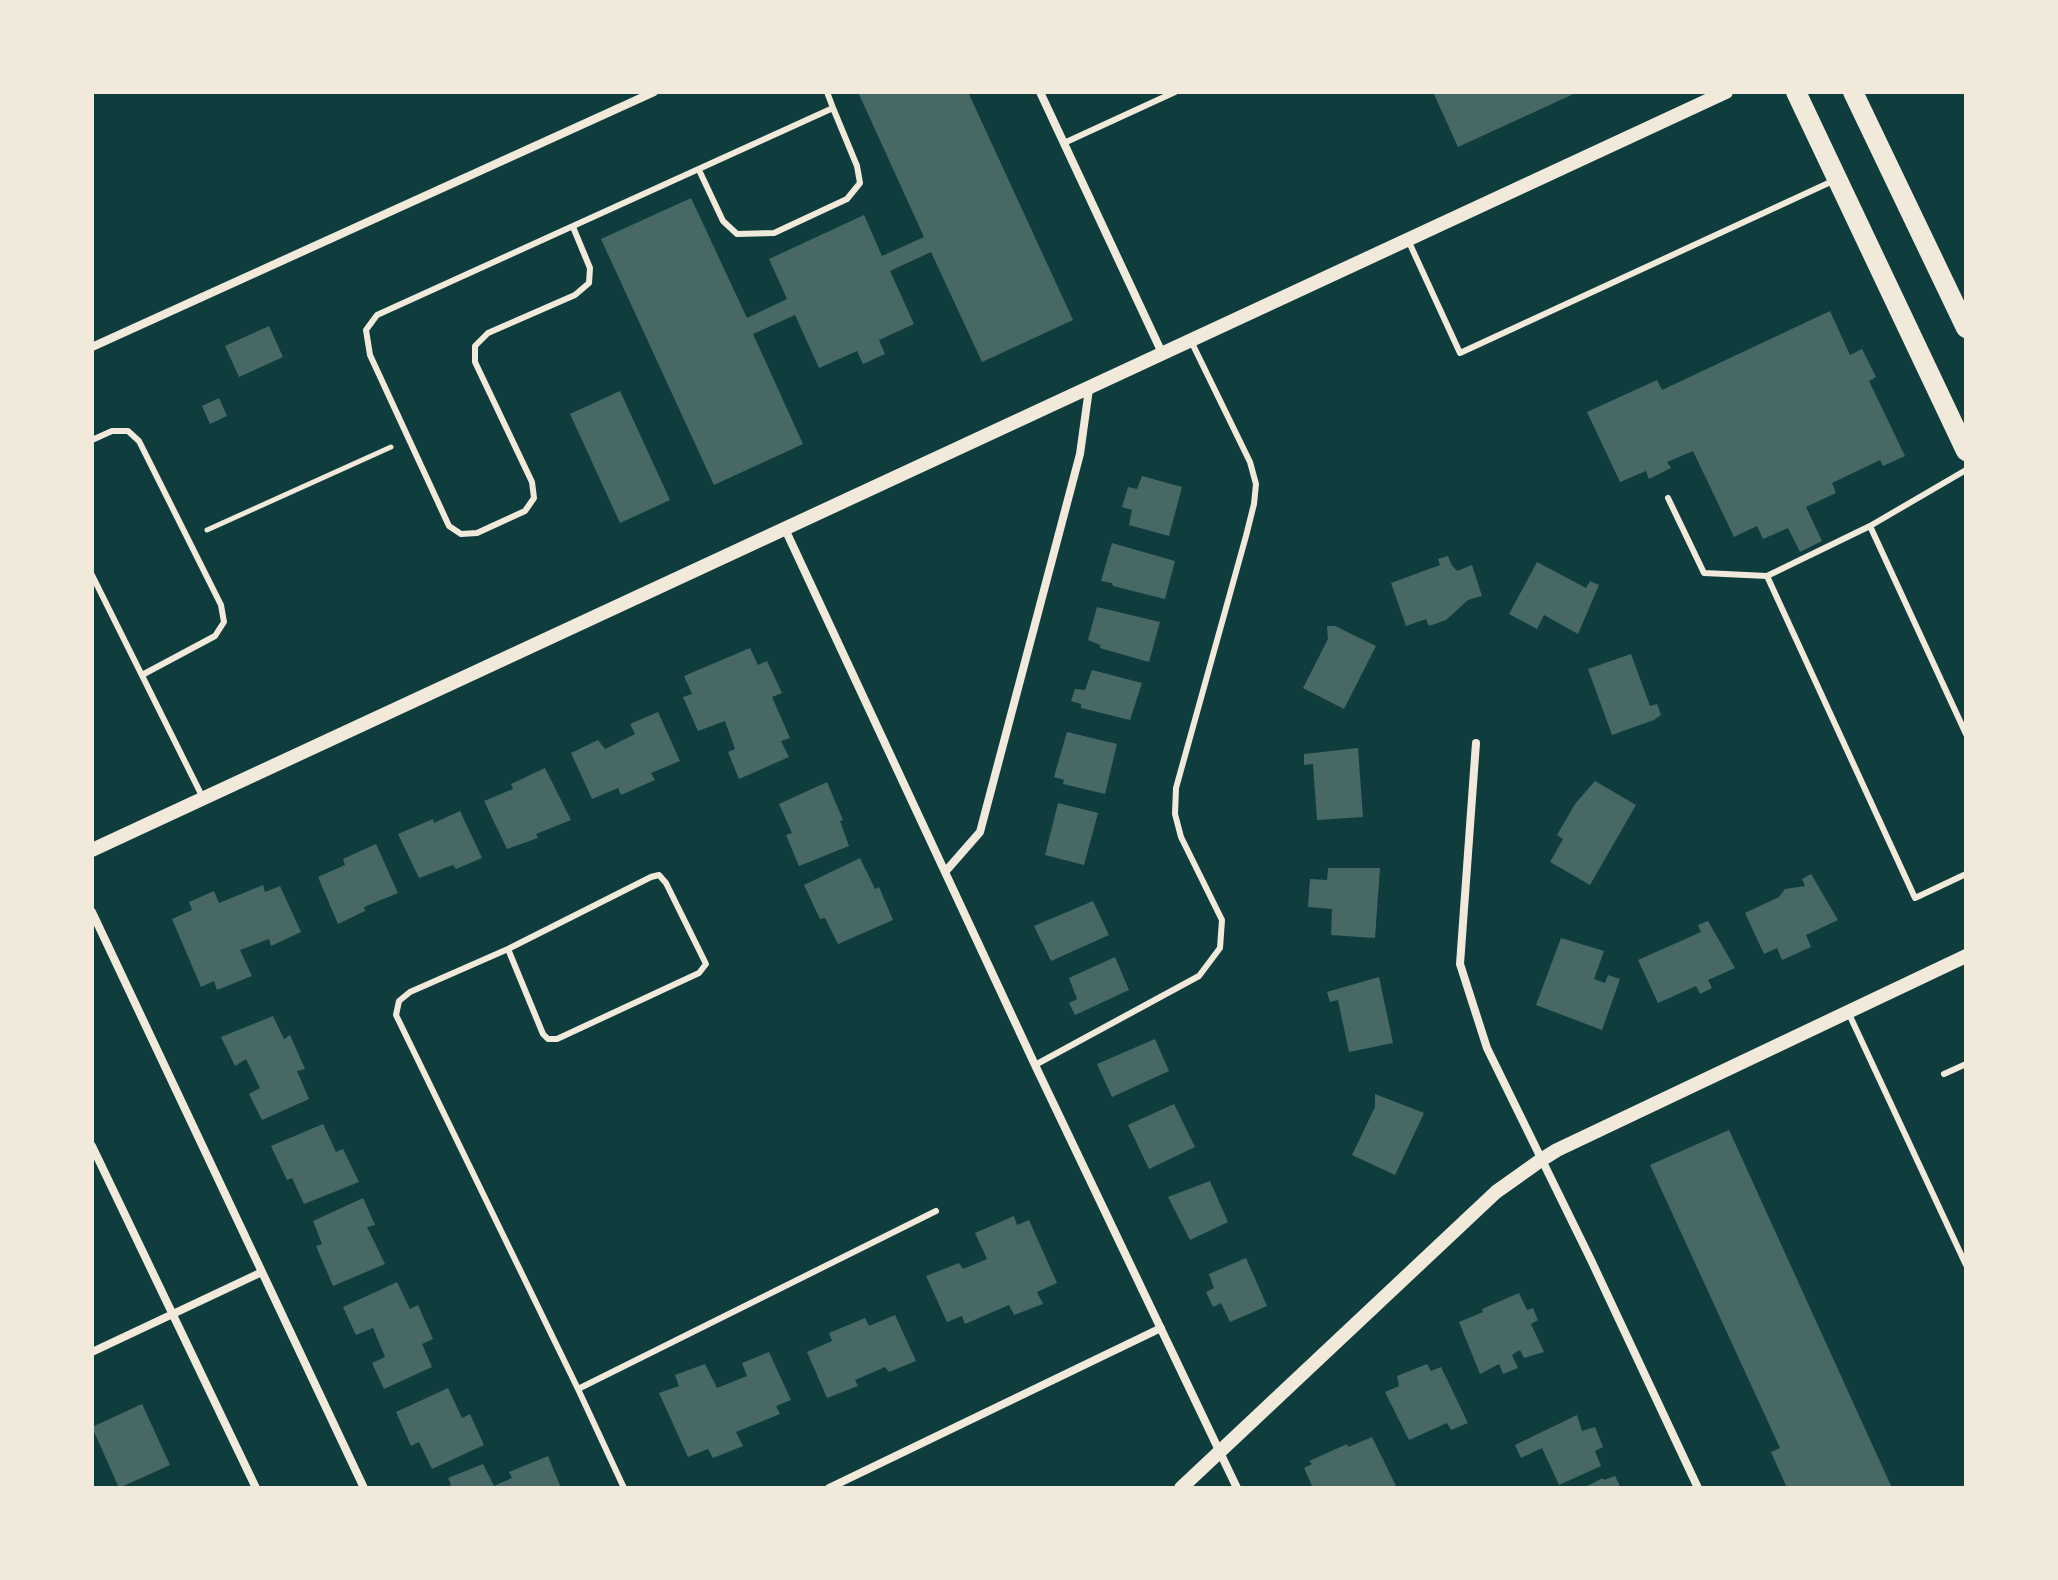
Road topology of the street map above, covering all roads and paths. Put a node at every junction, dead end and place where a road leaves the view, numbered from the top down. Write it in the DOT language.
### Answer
graph roads {
  1 [pos="654,92"];
  2 [pos="827,92"];
  3 [pos="1040,92"];
  4 [pos="1174,92"];
  5 [pos="1726,92"];
  6 [pos="1796,92"];
  7 [pos="1853,92"];
  8 [pos="833,108"];
  9 [pos="1064,143"];
  10 [pos="699,170"];
  11 [pos="1837,179"];
  12 [pos="573,227"];
  13 [pos="1408,240"];
  14 [pos="1966,328"];
  15 [pos="1191,341"];
  16 [pos="92,347"];
  17 [pos="1163,355"];
  18 [pos="1089,389"];
  19 [pos="409,439"];
  20 [pos="92,440"];
  21 [pos="1966,451"];
  22 [pos="1966,470"];
  23 [pos="1668,498"];
  24 [pos="1870,526"];
  25 [pos="785,529"];
  26 [pos="188,539"];
  27 [pos="92,575"];
  28 [pos="1767,576"];
  29 [pos="142,675"];
  30 [pos="1966,734"];
  31 [pos="1476,743"];
  32 [pos="203,798"];
  33 [pos="92,850"];
  34 [pos="945,872"];
  35 [pos="1966,874"];
  36 [pos="92,912"];
  37 [pos="508,949"];
  38 [pos="1966,956"];
  39 [pos="1847,1011"];
  40 [pos="1966,1064"];
  41 [pos="1035,1065"];
  42 [pos="1944,1074"];
  43 [pos="92,1146"];
  44 [pos="1541,1160"];
  45 [pos="936,1211"];
  46 [pos="1966,1265"];
  47 [pos="262,1272"];
  48 [pos="171,1315"];
  49 [pos="1161,1328"];
  50 [pos="92,1352"];
  51 [pos="578,1389"];
  52 [pos="1220,1451"];
  53 [pos="256,1488"];
  54 [pos="364,1488"];
  55 [pos="624,1488"];
  56 [pos="829,1488"];
  57 [pos="1181,1488"];
  58 [pos="1237,1488"];
  59 [pos="1698,1488"];
  1 -- 16 [label="street"];
  2 -- 8 [label="lane"];
  3 -- 9 [label="street"];
  4 -- 9 [label="lane"];
  5 -- 13 [label="street"];
  6 -- 11 [label="main road"];
  7 -- 14 [label="main road"];
  8 -- 10 [label="lane"];
  8 -- 10 [label="lane"];
  9 -- 17 [label="street"];
  10 -- 12 [label="lane"];
  11 -- 13 [label="lane"];
  11 -- 21 [label="main road"];
  12 -- 19 [label="lane"];
  12 -- 19 [label="lane"];
  13 -- 15 [label="street"];
  15 -- 17 [label="street"];
  15 -- 41 [label="lane"];
  17 -- 18 [label="street"];
  18 -- 25 [label="street"];
  18 -- 34 [label="street"];
  19 -- 26 [label="path"];
  20 -- 26 [label="lane"];
  22 -- 24 [label="lane"];
  23 -- 28 [label="lane"];
  24 -- 28 [label="lane"];
  24 -- 30 [label="lane"];
  25 -- 32 [label="street"];
  25 -- 34 [label="street"];
  26 -- 29 [label="lane"];
  27 -- 29 [label="lane"];
  28 -- 35 [label="lane"];
  29 -- 32 [label="lane"];
  31 -- 44 [label="street"];
  32 -- 33 [label="street"];
  34 -- 41 [label="street"];
  36 -- 47 [label="street"];
  37 -- 37 [label="lane"];
  37 -- 51 [label="lane"];
  38 -- 39 [label="street"];
  39 -- 44 [label="street"];
  39 -- 46 [label="lane"];
  40 -- 42 [label="lane"];
  41 -- 49 [label="street"];
  43 -- 48 [label="street"];
  44 -- 52 [label="street"];
  44 -- 59 [label="street"];
  45 -- 51 [label="lane"];
  47 -- 48 [label="street"];
  47 -- 54 [label="street"];
  48 -- 50 [label="street"];
  48 -- 53 [label="street"];
  49 -- 52 [label="street"];
  49 -- 56 [label="street"];
  51 -- 55 [label="lane"];
  52 -- 57 [label="street"];
  52 -- 58 [label="street"];
}
